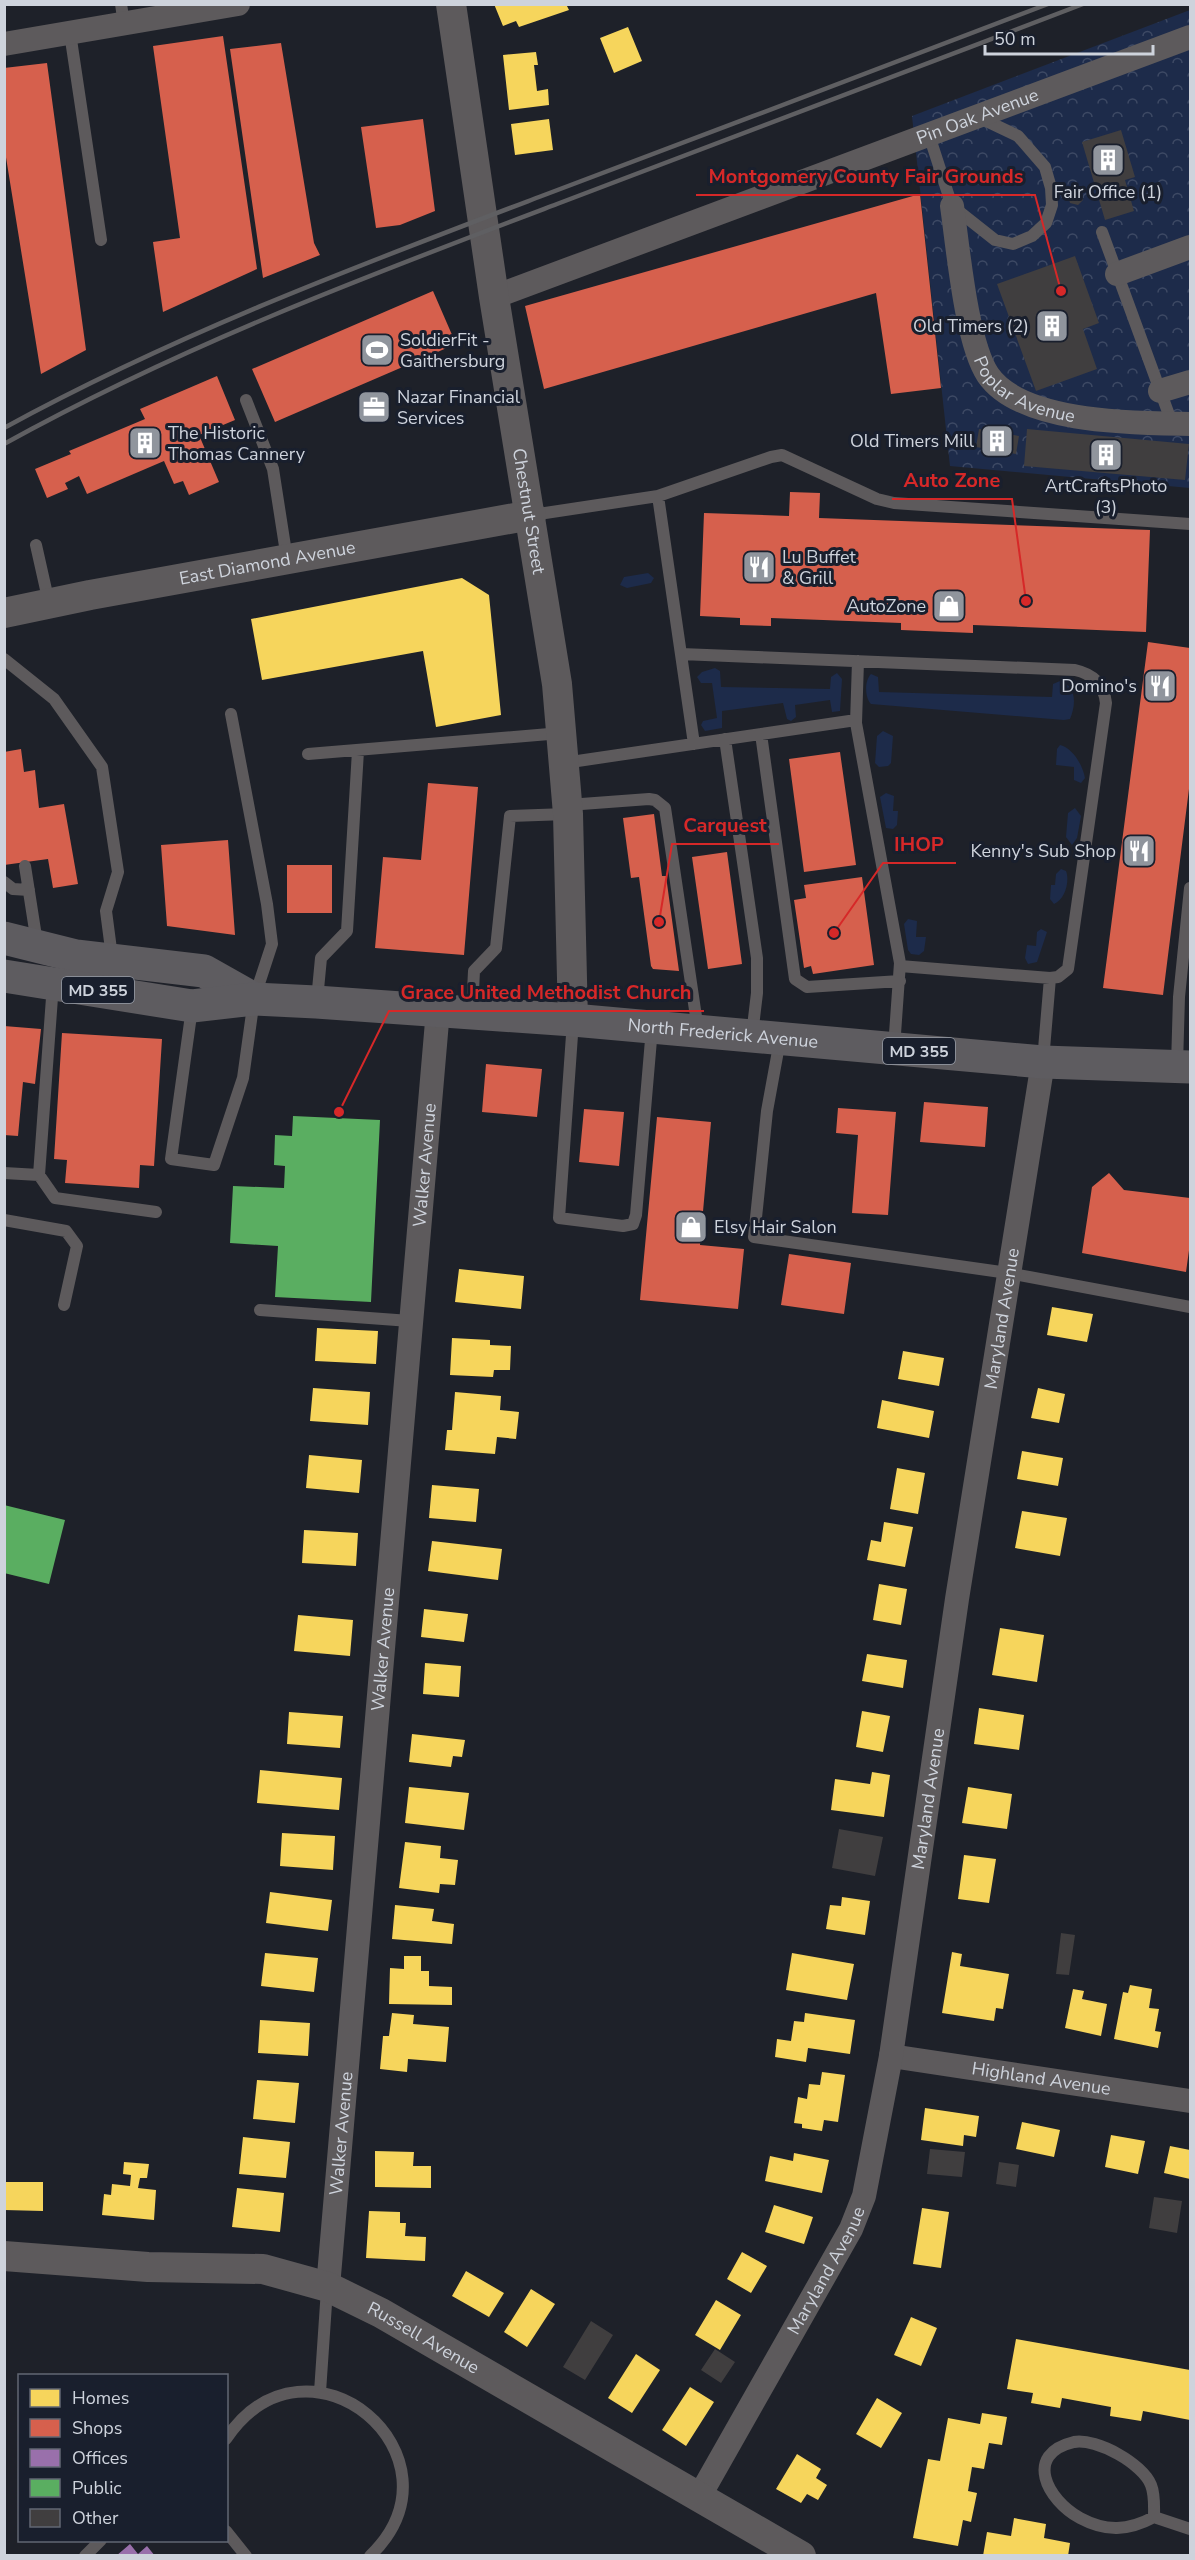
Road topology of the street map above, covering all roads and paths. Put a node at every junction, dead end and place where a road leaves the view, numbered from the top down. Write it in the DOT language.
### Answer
graph roads {
  1 [pos="238,4"];
  2 [pos="451,4"];
  3 [pos="123,14"];
  4 [pos="69,33"];
  5 [pos="1191,37"];
  6 [pos="4,44"];
  7 [pos="977,117"];
  8 [pos="929,135"];
  9 [pos="952,206"];
  10 [pos="1102,232"];
  11 [pos="101,240"];
  12 [pos="1191,247"];
  13 [pos="1117,274"];
  14 [pos="494,297"];
  15 [pos="1191,382"];
  16 [pos="1160,391"];
  17 [pos="246,400"];
  18 [pos="1181,423"];
  19 [pos="658,496"];
  20 [pos="531,515"];
  21 [pos="1191,524"];
  22 [pos="36,545"];
  23 [pos="287,559"];
  24 [pos="49,604"];
  25 [pos="4,614"];
  26 [pos="681,654"];
  27 [pos="4,659"];
  28 [pos="858,661"];
  29 [pos="231,714"];
  30 [pos="856,720"];
  31 [pos="562,733"];
  32 [pos="761,734"];
  33 [pos="725,740"];
  34 [pos="694,744"];
  35 [pos="358,751"];
  36 [pos="308,754"];
  37 [pos="564,763"];
  38 [pos="568,809"];
  39 [pos="26,866"];
  40 [pos="4,882"];
  41 [pos="1191,888"];
  42 [pos="29,890"];
  43 [pos="4,938"];
  44 [pos="38,947"];
  45 [pos="113,961"];
  46 [pos="900,966"];
  47 [pos="4,976"];
  48 [pos="1050,978"];
  49 [pos="900,981"];
  50 [pos="53,982"];
  51 [pos="254,999"];
  52 [pos="316,1002"];
  53 [pos="192,1006"];
  54 [pos="438,1010"];
  55 [pos="472,1012"];
  56 [pos="573,1020"];
  57 [pos="652,1027"];
  58 [pos="698,1031"];
  59 [pos="766,1037"];
  60 [pos="894,1048"];
  61 [pos="1043,1062"];
  62 [pos="1184,1066"];
  63 [pos="4,1173"];
  64 [pos="39,1175"];
  65 [pos="156,1212"];
  66 [pos="4,1220"];
  67 [pos="1008,1273"];
  68 [pos="64,1305"];
  69 [pos="1191,1307"];
  70 [pos="260,1310"];
  71 [pos="410,1321"];
  72 [pos="891,2056"];
  73 [pos="1191,2101"];
  74 [pos="4,2256"];
  75 [pos="328,2287"];
  76 [pos="320,2392"];
  77 [pos="228,2436"];
  78 [pos="699,2497"];
  79 [pos="1154,2517"];
  80 [pos="1191,2529"];
  81 [pos="228,2534"];
  82 [pos="100,2542"];
  83 [pos="85,2556"];
  84 [pos="246,2556"];
  85 [pos="370,2556"];
  86 [pos="801,2556"];
  1 -- 3 [label="street"];
  2 -- 14 [label="street, Chestnut Street"];
  3 -- 4 [label="street"];
  4 -- 6 [label="street"];
  4 -- 11 [label="lane"];
  5 -- 7 [label="street, Pin Oak Avenue"];
  7 -- 8 [label="street, Pin Oak Avenue"];
  7 -- 9 [label="lane"];
  8 -- 9 [label="lane"];
  8 -- 14 [label="street, Pin Oak Avenue"];
  9 -- 18 [label="street, Poplar Avenue"];
  10 -- 13 [label="lane"];
  12 -- 13 [label="street"];
  13 -- 16 [label="lane"];
  14 -- 20 [label="street, Chestnut Street"];
  15 -- 16 [label="street"];
  16 -- 18 [label="lane"];
  17 -- 23 [label="lane"];
  19 -- 20 [label="lane"];
  19 -- 21 [label="lane"];
  19 -- 26 [label="lane"];
  20 -- 23 [label="street, East Diamond Avenue"];
  20 -- 31 [label="street, Chestnut Street"];
  22 -- 24 [label="lane"];
  23 -- 24 [label="street, East Diamond Avenue"];
  24 -- 25 [label="street, East Diamond Avenue"];
  26 -- 28 [label="lane"];
  26 -- 34 [label="lane"];
  27 -- 45 [label="lane"];
  28 -- 30 [label="lane"];
  28 -- 48 [label="lane"];
  29 -- 51 [label="lane"];
  30 -- 32 [label="lane"];
  30 -- 46 [label="lane"];
  31 -- 35 [label="lane"];
  31 -- 37 [label="street, Chestnut Street"];
  32 -- 33 [label="lane"];
  32 -- 49 [label="lane"];
  33 -- 34 [label="lane"];
  33 -- 59 [label="lane"];
  34 -- 37 [label="lane"];
  35 -- 36 [label="lane"];
  35 -- 52 [label="lane"];
  37 -- 38 [label="street, Chestnut Street"];
  38 -- 55 [label="lane"];
  38 -- 56 [label="street, Chestnut Street"];
  38 -- 58 [label="lane"];
  39 -- 42 [label="lane"];
  40 -- 42 [label="lane"];
  41 -- 62 [label="lane"];
  42 -- 44 [label="lane"];
  43 -- 44 [label="main road, North Frederick Avenue / MD 355"];
  44 -- 45 [label="main road, North Frederick Avenue / MD 355"];
  45 -- 51 [label="main road, North Frederick Avenue / MD 355"];
  46 -- 48 [label="lane"];
  46 -- 49 [label="lane"];
  47 -- 50 [label="main road, North Frederick Avenue / MD 355"];
  48 -- 61 [label="lane"];
  49 -- 60 [label="lane"];
  50 -- 53 [label="main road, North Frederick Avenue / MD 355"];
  50 -- 64 [label="lane"];
  51 -- 52 [label="main road, North Frederick Avenue / MD 355"];
  51 -- 53 [label="main road, North Frederick Avenue / MD 355"];
  51 -- 53 [label="lane"];
  52 -- 54 [label="main road, North Frederick Avenue / MD 355"];
  54 -- 55 [label="main road, North Frederick Avenue / MD 355"];
  54 -- 71 [label="street, Walker Avenue"];
  55 -- 56 [label="main road, North Frederick Avenue / MD 355"];
  56 -- 57 [label="main road, North Frederick Avenue / MD 355"];
  56 -- 57 [label="lane"];
  57 -- 58 [label="main road, North Frederick Avenue / MD 355"];
  58 -- 59 [label="main road, North Frederick Avenue / MD 355"];
  59 -- 60 [label="main road, North Frederick Avenue / MD 355"];
  59 -- 67 [label="lane"];
  60 -- 61 [label="main road, North Frederick Avenue / MD 355"];
  61 -- 62 [label="main road, North Frederick Avenue / MD 355"];
  61 -- 67 [label="street, Maryland Avenue"];
  63 -- 64 [label="lane"];
  64 -- 65 [label="lane"];
  66 -- 68 [label="lane"];
  67 -- 69 [label="lane"];
  67 -- 72 [label="street, Maryland Avenue"];
  70 -- 71 [label="lane"];
  71 -- 75 [label="street, Walker Avenue"];
  72 -- 73 [label="street, Highland Avenue"];
  72 -- 78 [label="street, Maryland Avenue"];
  74 -- 75 [label="street, Russell Avenue"];
  75 -- 76 [label="lane"];
  75 -- 78 [label="street, Russell Avenue"];
  76 -- 77 [label="lane"];
  76 -- 85 [label="lane"];
  78 -- 86 [label="street, Russell Avenue"];
  79 -- 79 [label="lane"];
  79 -- 80 [label="lane"];
  81 -- 84 [label="lane"];
  82 -- 83 [label="lane"];
}
